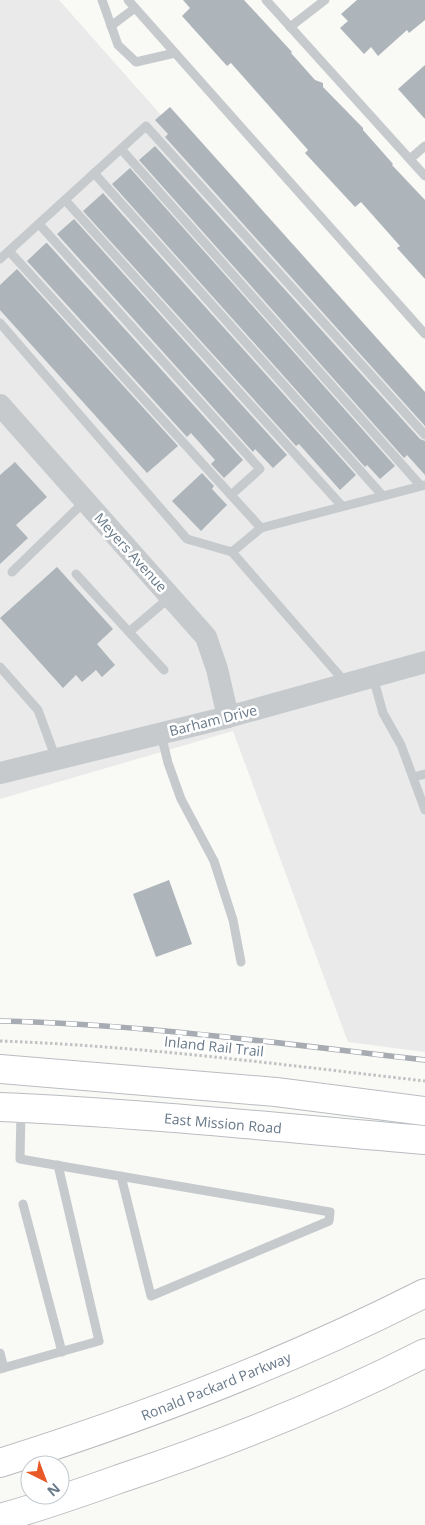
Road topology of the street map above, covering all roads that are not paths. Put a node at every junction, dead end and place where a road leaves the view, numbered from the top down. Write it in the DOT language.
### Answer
graph roads {
  1 [pos="102,0"];
  2 [pos="128,0"];
  3 [pos="266,0"];
  4 [pos="325,0"];
  5 [pos="135,8"];
  6 [pos="111,26"];
  7 [pos="290,27"];
  8 [pos="175,53"];
  9 [pos="425,146"];
  10 [pos="121,149"];
  11 [pos="410,160"];
  12 [pos="94,173"];
  13 [pos="425,176"];
  14 [pos="65,200"];
  15 [pos="39,224"];
  16 [pos="9,251"];
  17 [pos="0,259"];
  18 [pos="0,323"];
  19 [pos="425,334"];
  20 [pos="0,405"];
  21 [pos="425,435"];
  22 [pos="423,485"];
  23 [pos="231,495"];
  24 [pos="383,496"];
  25 [pos="85,501"];
  26 [pos="342,506"];
  27 [pos="261,528"];
  28 [pos="232,552"];
  29 [pos="12,572"];
  30 [pos="76,574"];
  31 [pos="170,596"];
  32 [pos="129,632"];
  33 [pos="425,662"];
  34 [pos="0,667"];
  35 [pos="164,670"];
  36 [pos="373,677"];
  37 [pos="347,684"];
  38 [pos="228,717"];
  39 [pos="161,734"];
  40 [pos="56,759"];
  41 [pos="0,773"];
  42 [pos="425,774"];
  43 [pos="413,777"];
  44 [pos="425,810"];
  45 [pos="241,962"];
  46 [pos="0,1069"];
  47 [pos="62,1073"];
  48 [pos="11,1107"];
  49 [pos="425,1111"];
  50 [pos="425,1140"];
  51 [pos="58,1165"];
  52 [pos="121,1176"];
  53 [pos="23,1204"];
  54 [pos="425,1293"];
  55 [pos="62,1352"];
  56 [pos="0,1353"];
  57 [pos="425,1353"];
  58 [pos="2,1369"];
  59 [pos="0,1462"];
  60 [pos="0,1518"];
  1 -- 6 [label="lane"];
  2 -- 5 [label="lane"];
  3 -- 7 [label="lane"];
  4 -- 7 [label="lane"];
  5 -- 6 [label="lane"];
  5 -- 8 [label="lane"];
  6 -- 8 [label="lane"];
  7 -- 11 [label="lane"];
  8 -- 19 [label="lane"];
  9 -- 11 [label="lane"];
  10 -- 12 [label="lane"];
  10 -- 21 [label="lane"];
  10 -- 22 [label="lane"];
  11 -- 13 [label="lane"];
  12 -- 14 [label="lane"];
  12 -- 24 [label="lane"];
  14 -- 15 [label="lane"];
  14 -- 26 [label="lane"];
  15 -- 16 [label="lane"];
  15 -- 23 [label="lane"];
  16 -- 17 [label="lane"];
  16 -- 23 [label="lane"];
  18 -- 28 [label="lane"];
  20 -- 25 [label="street, Meyers Avenue"];
  22 -- 24 [label="lane"];
  23 -- 27 [label="lane"];
  24 -- 26 [label="lane"];
  25 -- 29 [label="lane"];
  25 -- 31 [label="street, Meyers Avenue"];
  26 -- 27 [label="lane"];
  27 -- 28 [label="lane"];
  28 -- 37 [label="lane"];
  30 -- 32 [label="lane"];
  31 -- 32 [label="lane"];
  31 -- 38 [label="street, Meyers Avenue"];
  32 -- 35 [label="lane"];
  33 -- 36 [label="street, Barham Drive"];
  34 -- 40 [label="lane"];
  36 -- 37 [label="street, Barham Drive"];
  36 -- 43 [label="lane"];
  37 -- 38 [label="street, Barham Drive"];
  38 -- 39 [label="street, Barham Drive"];
  39 -- 40 [label="street, Barham Drive"];
  39 -- 45 [label="lane"];
  40 -- 41 [label="street, Barham Drive"];
  42 -- 43 [label="lane"];
  43 -- 44 [label="lane"];
  46 -- 47 [label="main road"];
  47 -- 48 [label="main road"];
  47 -- 49 [label="main road"];
  48 -- 50 [label="main road, East Mission Road"];
  48 -- 51 [label="lane"];
  51 -- 52 [label="lane"];
  51 -- 55 [label="lane"];
  52 -- 52 [label="lane"];
  53 -- 55 [label="lane"];
  54 -- 59 [label="main road, Ronald Packard Parkway"];
  55 -- 58 [label="lane"];
  56 -- 58 [label="lane"];
  57 -- 60 [label="main road"];
}
